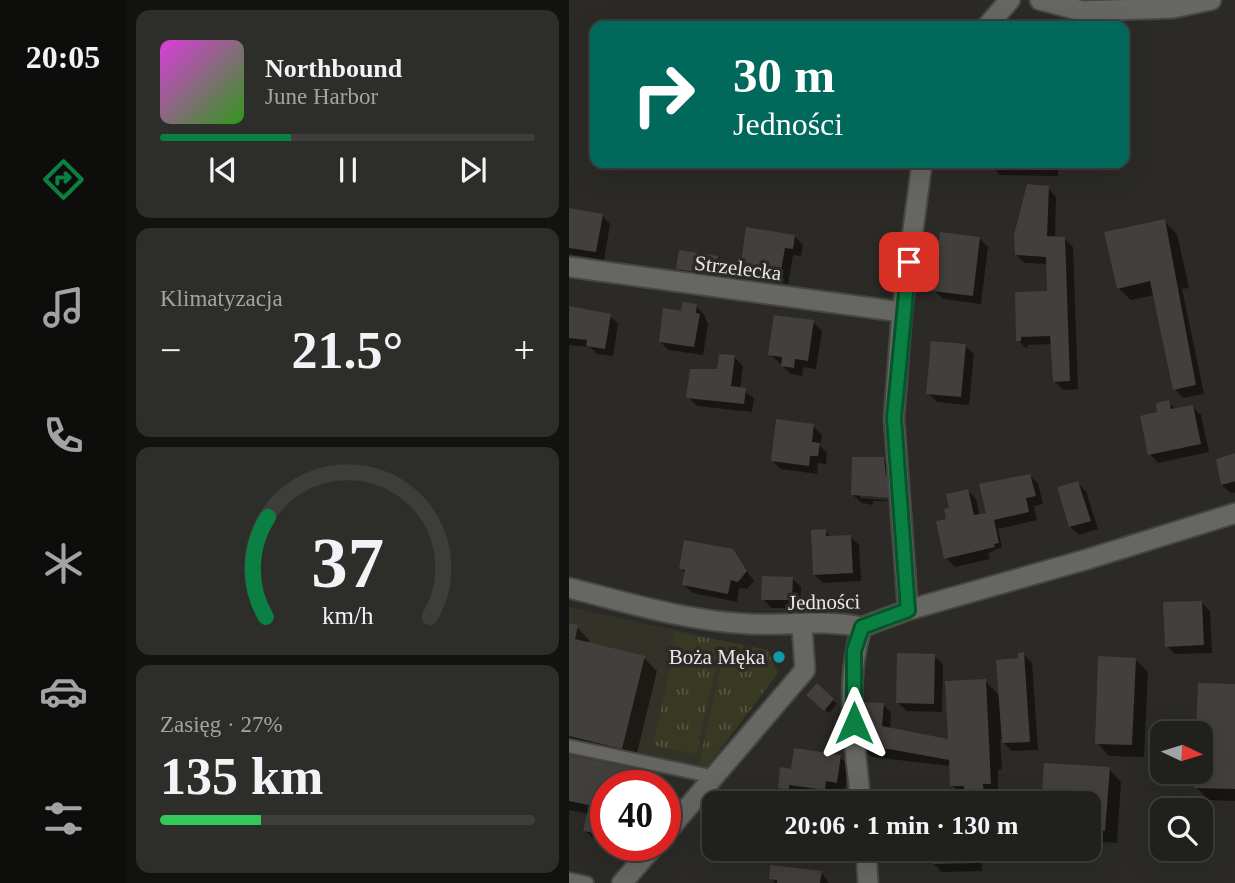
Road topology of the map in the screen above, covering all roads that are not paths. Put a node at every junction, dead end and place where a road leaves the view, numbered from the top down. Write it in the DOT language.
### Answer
graph roads {
  1 [pos="1010,0"];
  2 [pos="1040,0"];
  3 [pos="1211,0"];
  4 [pos="991,21"];
  5 [pos="921,168"];
  6 [pos="569,267"];
  7 [pos="902,312"];
  8 [pos="1235,513"];
  9 [pos="569,588"];
  10 [pos="908,610"];
  11 [pos="802,626"];
  12 [pos="862,627"];
  13 [pos="569,746"];
  14 [pos="715,777"];
  15 [pos="860,791"];
  16 [pos="681,816"];
  17 [pos="641,861"];
  18 [pos="867,861"];
  19 [pos="569,879"];
  20 [pos="587,883"];
  21 [pos="621,883"];
  22 [pos="868,883"];
  1 -- 4 [label="street"];
  2 -- 3 [label="street"];
  5 -- 7 [label="street"];
  6 -- 7 [label="street, Strzelecka"];
  7 -- 10 [label="street"];
  8 -- 10 [label="street, Jedności"];
  9 -- 11 [label="street, Jedności"];
  10 -- 12 [label="street, Jedności"];
  11 -- 12 [label="street, Jedności"];
  11 -- 14 [label="street"];
  12 -- 15 [label="street"];
  13 -- 14 [label="lane"];
  14 -- 16 [label="street"];
  17 -- 21 [label="street"];
  18 -- 22 [label="street"];
  19 -- 20 [label="lane"];
}
